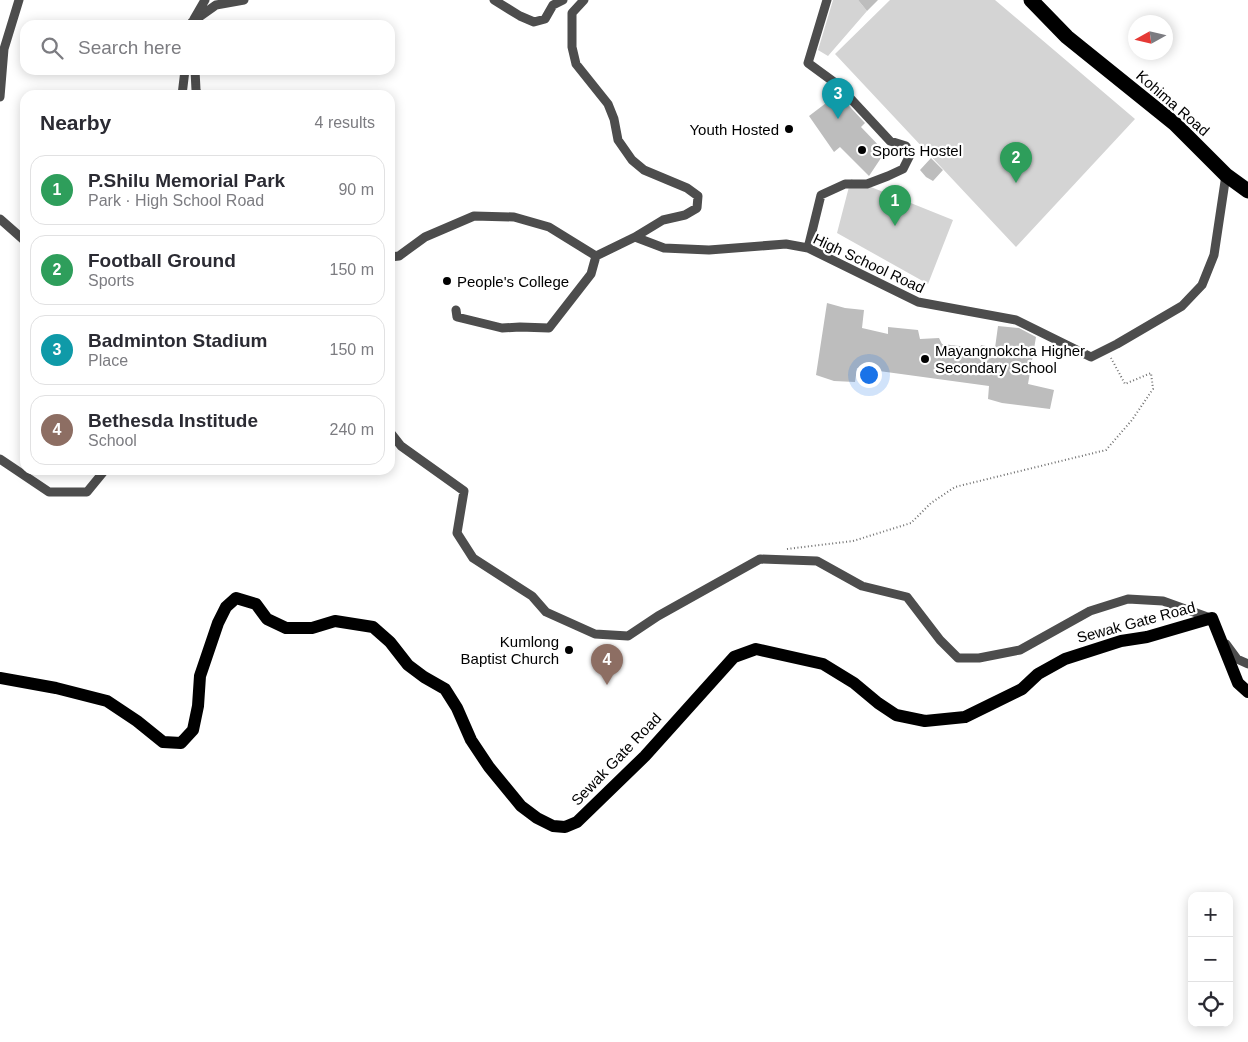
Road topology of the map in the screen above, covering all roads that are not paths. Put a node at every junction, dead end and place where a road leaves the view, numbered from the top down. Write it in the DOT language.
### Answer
graph roads {
  1 [pos="19,0"];
  2 [pos="205,0"];
  3 [pos="244,0"];
  4 [pos="494,0"];
  5 [pos="563,0"];
  6 [pos="584,0"];
  7 [pos="827,0"];
  8 [pos="1031,0"];
  9 [pos="194,20"];
  10 [pos="197,20"];
  11 [pos="184,75"];
  12 [pos="195,75"];
  13 [pos="183,90"];
  14 [pos="196,90"];
  15 [pos="0,97"];
  16 [pos="1226,175"];
  17 [pos="1248,191"];
  18 [pos="0,219"];
  19 [pos="20,237"];
  20 [pos="635,237"];
  21 [pos="808,248"];
  22 [pos="395,256"];
  23 [pos="596,256"];
  24 [pos="456,310"];
  25 [pos="395,438"];
  26 [pos="0,459"];
  27 [pos="20,472"];
  28 [pos="24,475"];
  29 [pos="101,475"];
  30 [pos="1212,618"];
  31 [pos="1248,664"];
  32 [pos="0,678"];
  33 [pos="1248,692"];
  1 -- 15 [label="street"];
  2 -- 9 [label="street"];
  3 -- 10 [label="street"];
  4 -- 5 [label="street"];
  6 -- 20 [label="street"];
  7 -- 21 [label="street"];
  8 -- 16 [label="highway, Kohima Road"];
  11 -- 13 [label="street"];
  12 -- 14 [label="street"];
  16 -- 17 [label="highway, Kohima Road"];
  16 -- 21 [label="street, High School Road"];
  18 -- 19 [label="street"];
  20 -- 21 [label="street, High School Road"];
  20 -- 23 [label="street"];
  22 -- 23 [label="street"];
  23 -- 24 [label="street"];
  25 -- 30 [label="street"];
  26 -- 27 [label="street"];
  28 -- 29 [label="street"];
  30 -- 31 [label="street"];
  30 -- 32 [label="main road, Sewak Gate Road"];
  30 -- 33 [label="main road, Sewak Gate Road"];
}
